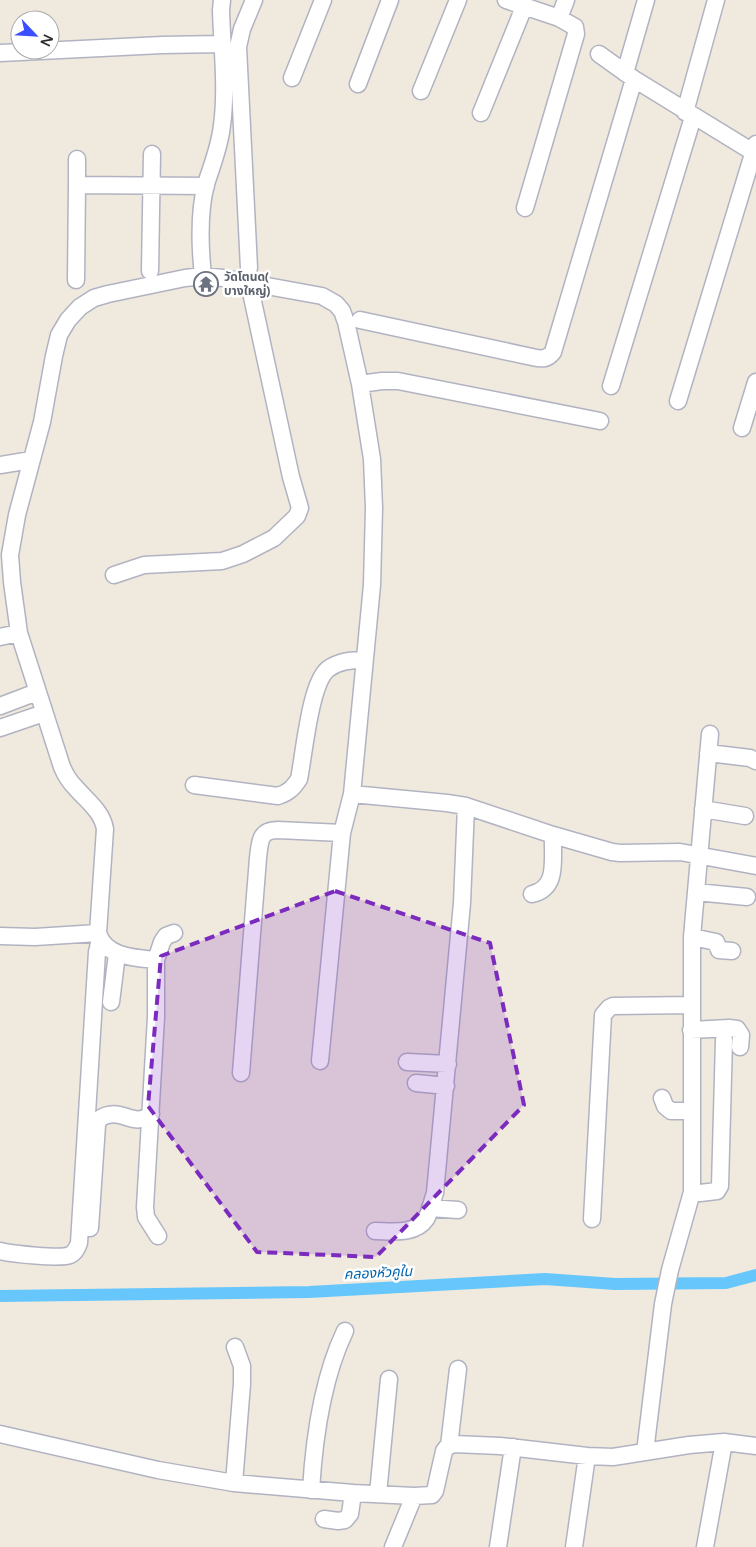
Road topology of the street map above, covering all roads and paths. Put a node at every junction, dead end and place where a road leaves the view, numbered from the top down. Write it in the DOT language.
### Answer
graph roads {
  1 [pos="222,0"];
  2 [pos="254,0"];
  3 [pos="323,0"];
  4 [pos="390,0"];
  5 [pos="458,0"];
  6 [pos="506,0"];
  7 [pos="566,0"];
  8 [pos="646,0"];
  9 [pos="716,0"];
  10 [pos="524,7"];
  11 [pos="559,18"];
  12 [pos="222,44"];
  13 [pos="0,53"];
  14 [pos="599,54"];
  15 [pos="629,76"];
  16 [pos="292,78"];
  17 [pos="358,84"];
  18 [pos="421,91"];
  19 [pos="481,113"];
  20 [pos="689,114"];
  21 [pos="755,150"];
  22 [pos="152,154"];
  23 [pos="77,159"];
  24 [pos="151,184"];
  25 [pos="77,185"];
  26 [pos="206,186"];
  27 [pos="525,208"];
  28 [pos="150,271"];
  29 [pos="203,276"];
  30 [pos="249,276"];
  31 [pos="76,280"];
  32 [pos="360,320"];
  33 [pos="756,382"];
  34 [pos="360,384"];
  35 [pos="611,386"];
  36 [pos="678,401"];
  37 [pos="600,421"];
  38 [pos="742,428"];
  39 [pos="32,460"];
  40 [pos="0,465"];
  41 [pos="114,574"];
  42 [pos="19,633"];
  43 [pos="0,637"];
  44 [pos="364,660"];
  45 [pos="37,692"];
  46 [pos="0,706"];
  47 [pos="44,713"];
  48 [pos="0,728"];
  49 [pos="710,734"];
  50 [pos="708,753"];
  51 [pos="756,761"];
  52 [pos="194,784"];
  53 [pos="352,794"];
  54 [pos="466,806"];
  55 [pos="703,809"];
  56 [pos="745,816"];
  57 [pos="342,833"];
  58 [pos="553,836"];
  59 [pos="699,856"];
  60 [pos="756,866"];
  61 [pos="696,892"];
  62 [pos="532,894"];
  63 [pos="747,897"];
  64 [pos="174,933"];
  65 [pos="0,936"];
  66 [pos="99,936"];
  67 [pos="692,938"];
  68 [pos="732,951"];
  69 [pos="117,954"];
  70 [pos="156,960"];
  71 [pos="111,1002"];
  72 [pos="692,1005"];
  73 [pos="691,1030"];
  74 [pos="724,1040"];
  75 [pos="740,1047"];
  76 [pos="320,1061"];
  77 [pos="407,1062"];
  78 [pos="448,1064"];
  79 [pos="241,1072"];
  80 [pos="416,1084"];
  81 [pos="446,1086"];
  82 [pos="662,1098"];
  83 [pos="691,1111"];
  84 [pos="151,1114"];
  85 [pos="692,1192"];
  86 [pos="430,1208"];
  87 [pos="458,1210"];
  88 [pos="592,1219"];
  89 [pos="90,1228"];
  90 [pos="375,1231"];
  91 [pos="158,1236"];
  92 [pos="0,1251"];
  93 [pos="345,1331"];
  94 [pos="235,1347"];
  95 [pos="458,1369"];
  96 [pos="389,1379"];
  97 [pos="0,1434"];
  98 [pos="724,1442"];
  99 [pos="449,1446"];
  100 [pos="756,1446"];
  101 [pos="513,1447"];
  102 [pos="645,1452"];
  103 [pos="588,1456"];
  104 [pos="234,1483"];
  105 [pos="311,1490"];
  106 [pos="353,1493"];
  107 [pos="378,1494"];
  108 [pos="414,1496"];
  109 [pos="324,1519"];
  110 [pos="393,1547"];
  111 [pos="498,1547"];
  112 [pos="574,1547"];
  113 [pos="705,1547"];
  1 -- 12 [label="street"];
  2 -- 30 [label="street"];
  3 -- 16 [label="street"];
  4 -- 17 [label="street"];
  5 -- 18 [label="street"];
  6 -- 10 [label="street"];
  7 -- 11 [label="street"];
  8 -- 15 [label="street"];
  9 -- 20 [label="street"];
  10 -- 11 [label="street"];
  10 -- 19 [label="street"];
  11 -- 27 [label="street"];
  12 -- 13 [label="street"];
  12 -- 26 [label="street"];
  14 -- 15 [label="street"];
  15 -- 20 [label="street"];
  15 -- 32 [label="street"];
  20 -- 21 [label="street"];
  20 -- 35 [label="street"];
  21 -- 36 [label="street"];
  22 -- 24 [label="street"];
  23 -- 25 [label="street"];
  24 -- 25 [label="street"];
  24 -- 26 [label="street"];
  24 -- 28 [label="street"];
  25 -- 31 [label="street"];
  26 -- 29 [label="street"];
  29 -- 30 [label="street"];
  29 -- 39 [label="street"];
  30 -- 34 [label="street"];
  30 -- 41 [label="street"];
  33 -- 38 [label="street"];
  34 -- 37 [label="street"];
  34 -- 44 [label="street"];
  39 -- 40 [label="street"];
  39 -- 42 [label="street"];
  42 -- 43 [label="street"];
  42 -- 45 [label="street"];
  44 -- 52 [label="street"];
  44 -- 53 [label="street"];
  45 -- 46 [label="street"];
  45 -- 47 [label="street"];
  47 -- 48 [label="street"];
  47 -- 66 [label="street"];
  49 -- 50 [label="street"];
  50 -- 51 [label="street"];
  50 -- 55 [label="street"];
  53 -- 54 [label="street"];
  53 -- 57 [label="street"];
  54 -- 58 [label="street"];
  54 -- 78 [label="street"];
  55 -- 56 [label="street"];
  55 -- 59 [label="street"];
  57 -- 76 [label="street"];
  57 -- 79 [label="street"];
  58 -- 59 [label="street"];
  58 -- 62 [label="street"];
  59 -- 60 [label="street"];
  59 -- 61 [label="street"];
  61 -- 63 [label="street"];
  61 -- 67 [label="street"];
  64 -- 70 [label="street"];
  65 -- 66 [label="street"];
  66 -- 69 [label="street"];
  66 -- 92 [label="street"];
  67 -- 68 [label="street"];
  67 -- 72 [label="street"];
  69 -- 70 [label="street"];
  69 -- 71 [label="street"];
  70 -- 84 [label="street"];
  72 -- 73 [label="street"];
  72 -- 88 [label="street"];
  73 -- 75 [label="street"];
  73 -- 83 [label="street"];
  74 -- 85 [label="street"];
  77 -- 78 [label="street"];
  78 -- 81 [label="street"];
  80 -- 81 [label="street"];
  81 -- 86 [label="street"];
  82 -- 83 [label="street"];
  83 -- 85 [label="street"];
  84 -- 89 [label="street"];
  84 -- 91 [label="street"];
  85 -- 102 [label="street"];
  86 -- 87 [label="street"];
  86 -- 90 [label="street"];
  93 -- 105 [label="street"];
  94 -- 104 [label="street"];
  95 -- 99 [label="street"];
  96 -- 107 [label="street"];
  97 -- 104 [label="street"];
  98 -- 100 [label="street"];
  98 -- 102 [label="street"];
  98 -- 113 [label="street"];
  99 -- 101 [label="street"];
  99 -- 108 [label="street"];
  101 -- 103 [label="street"];
  101 -- 111 [label="street"];
  102 -- 103 [label="street"];
  103 -- 112 [label="street"];
  104 -- 105 [label="street"];
  105 -- 106 [label="street"];
  106 -- 107 [label="street"];
  106 -- 109 [label="street"];
  107 -- 108 [label="street"];
  108 -- 110 [label="street"];
}
